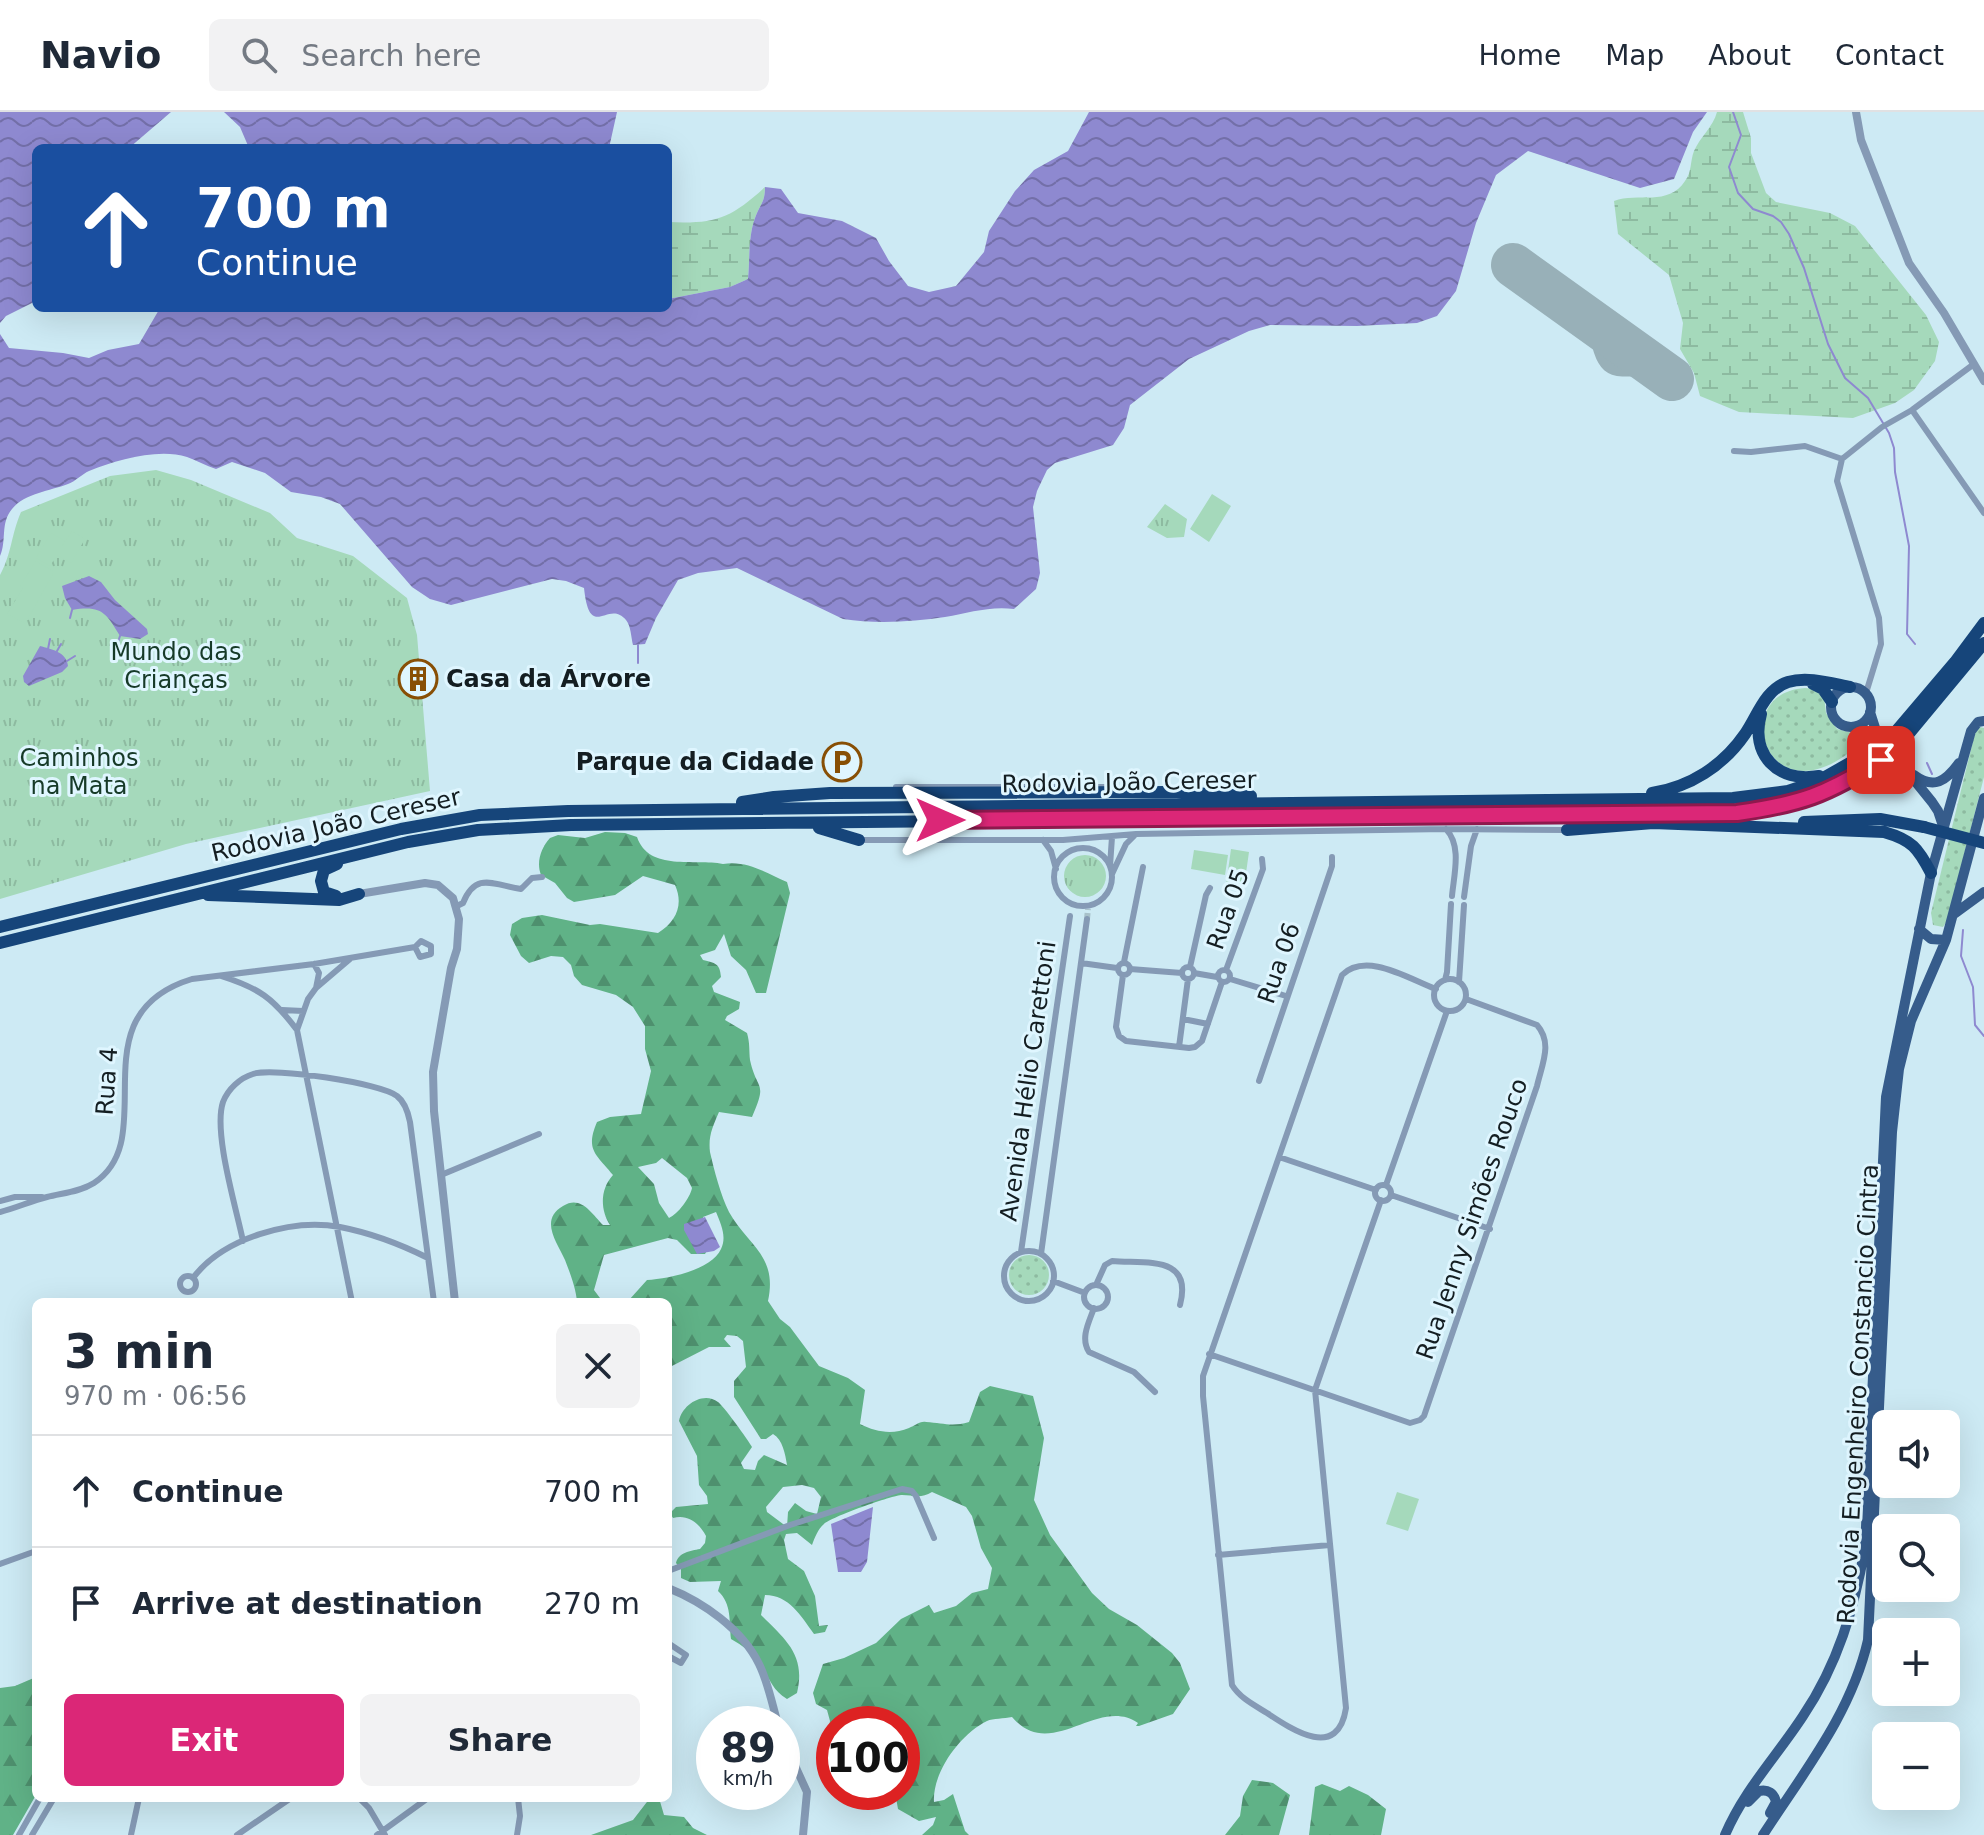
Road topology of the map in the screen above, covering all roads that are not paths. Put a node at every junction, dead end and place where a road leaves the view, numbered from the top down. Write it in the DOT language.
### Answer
graph roads {
  1 [pos="1856,112"];
  2 [pos="1974,364"];
  3 [pos="1984,381"];
  4 [pos="1912,410"];
  5 [pos="1734,451"];
  6 [pos="1842,459"];
  7 [pos="1984,513"];
  8 [pos="1984,623"];
  9 [pos="1984,643"];
  10 [pos="1803,680"];
  11 [pos="1850,687"];
  12 [pos="1866,693"];
  13 [pos="1832,702"];
  14 [pos="1763,704"];
  15 [pos="1870,712"];
  16 [pos="1984,721"];
  17 [pos="1849,727"];
  18 [pos="1877,734"];
  19 [pos="1898,738"];
  20 [pos="1878,754"];
  21 [pos="1965,756"];
  22 [pos="1841,770"];
  23 [pos="1909,772"];
  24 [pos="1984,798"];
  25 [pos="1620,799"];
  26 [pos="1310,802"];
  27 [pos="701,809"];
  28 [pos="1629,815"];
  29 [pos="760,823"];
  30 [pos="1732,826"];
  31 [pos="1943,828"];
  32 [pos="1446,829"];
  33 [pos="1477,829"];
  34 [pos="1567,830"];
  35 [pos="1136,834"];
  36 [pos="1112,837"];
  37 [pos="859,840"];
  38 [pos="1043,840"];
  39 [pos="1063,840"];
  40 [pos="1984,843"];
  41 [pos="1456,845"];
  42 [pos="1471,846"];
  43 [pos="350,856"];
  44 [pos="1332,857"];
  45 [pos="1060,859"];
  46 [pos="1262,859"];
  47 [pos="1110,866"];
  48 [pos="1143,867"];
  49 [pos="1056,870"];
  50 [pos="1931,873"];
  51 [pos="1112,874"];
  52 [pos="542,877"];
  53 [pos="1453,884"];
  54 [pos="1465,885"];
  55 [pos="1210,888"];
  56 [pos="1984,892"];
  57 [pos="359,894"];
  58 [pos="193,895"];
  59 [pos="455,907"];
  60 [pos="1954,914"];
  61 [pos="1070,916"];
  62 [pos="1451,917"];
  63 [pos="1463,918"];
  64 [pos="1087,919"];
  65 [pos="0,927"];
  66 [pos="1919,929"];
  67 [pos="1068,930"];
  68 [pos="1085,932"];
  69 [pos="1946,940"];
  70 [pos="0,943"];
  71 [pos="415,947"];
  72 [pos="1065,950"];
  73 [pos="1083,952"];
  74 [pos="350,959"];
  75 [pos="1124,962"];
  76 [pos="1081,963"];
  77 [pos="314,964"];
  78 [pos="1117,968"];
  79 [pos="262,969"];
  80 [pos="1130,969"];
  81 [pos="1226,970"];
  82 [pos="1189,973"];
  83 [pos="217,975"];
  84 [pos="1123,975"];
  85 [pos="1230,979"];
  86 [pos="1220,980"];
  87 [pos="1444,981"];
  88 [pos="1459,982"];
  89 [pos="316,988"];
  90 [pos="257,989"];
  91 [pos="1436,989"];
  92 [pos="1286,996"];
  93 [pos="1466,999"];
  94 [pos="282,1010"];
  95 [pos="303,1011"];
  96 [pos="1447,1011"];
  97 [pos="1183,1019"];
  98 [pos="1208,1024"];
  99 [pos="297,1030"];
  100 [pos="1179,1047"];
  101 [pos="307,1075"];
  102 [pos="1047,1077"];
  103 [pos="1065,1080"];
  104 [pos="1259,1081"];
  105 [pos="539,1134"];
  106 [pos="1279,1157"];
  107 [pos="441,1175"];
  108 [pos="1386,1185"];
  109 [pos="1376,1190"];
  110 [pos="1391,1195"];
  111 [pos="45,1197"];
  112 [pos="1381,1200"];
  113 [pos="0,1201"];
  114 [pos="0,1212"];
  115 [pos="337,1227"];
  116 [pos="1490,1229"];
  117 [pos="243,1241"];
  118 [pos="1021,1252"];
  119 [pos="1041,1254"];
  120 [pos="428,1258"];
  121 [pos="193,1278"];
  122 [pos="1053,1281"];
  123 [pos="1096,1285"];
  124 [pos="1085,1293"];
  125 [pos="351,1298"];
  126 [pos="433,1298"];
  127 [pos="455,1298"];
  128 [pos="1180,1305"];
  129 [pos="1094,1308"];
  130 [pos="1209,1354"];
  131 [pos="1315,1390"];
  132 [pos="1155,1392"];
  133 [pos="934,1538"];
  134 [pos="1330,1545"];
  135 [pos="32,1552"];
  136 [pos="1218,1555"];
  137 [pos="0,1564"];
  138 [pos="672,1569"];
  139 [pos="672,1590"];
  140 [pos="672,1646"];
  141 [pos="672,1658"];
  142 [pos="773,1706"];
  143 [pos="800,1777"];
  144 [pos="38,1802"];
  145 [pos="52,1802"];
  146 [pos="138,1802"];
  147 [pos="285,1802"];
  148 [pos="362,1802"];
  149 [pos="423,1802"];
  150 [pos="518,1802"];
  151 [pos="130,1832"];
  152 [pos="382,1834"];
  153 [pos="19,1835"];
  154 [pos="32,1835"];
  155 [pos="237,1835"];
  156 [pos="517,1835"];
  157 [pos="803,1835"];
  158 [pos="1728,1835"];
  159 [pos="1756,1835"];
  160 [pos="1763,1835"];
  1 -- 2 [label="street"];
  2 -- 3 [label="street"];
  2 -- 4 [label="street"];
  4 -- 6 [label="street"];
  4 -- 7 [label="street"];
  5 -- 6 [label="street"];
  6 -- 12 [label="street"];
  8 -- 19 [label="highway"];
  9 -- 19 [label="highway"];
  10 -- 11 [label="highway"];
  10 -- 13 [label="highway"];
  10 -- 14 [label="highway"];
  11 -- 12 [label="main road"];
  11 -- 13 [label="main road"];
  12 -- 15 [label="main road"];
  13 -- 17 [label="main road"];
  14 -- 22 [label="highway"];
  14 -- 25 [label="highway"];
  15 -- 17 [label="main road"];
  15 -- 18 [label="main road"];
  16 -- 21 [label="main road"];
  17 -- 18 [label="main road"];
  18 -- 23 [label="main road"];
  19 -- 20 [label="highway, bridge"];
  20 -- 22 [label="highway, Rodovia João Cereser"];
  20 -- 28 [label="highway"];
  21 -- 23 [label="main road"];
  21 -- 31 [label="main road, Rodovia Engenheiro Constancio Cintra"];
  22 -- 25 [label="highway, Rodovia João Cereser"];
  23 -- 31 [label="main road"];
  24 -- 60 [label="main road, Rodovia Engenheiro Constancio Cintra"];
  25 -- 26 [label="highway, Rodovia João Cereser"];
  26 -- 27 [label="highway, Rodovia João Cereser"];
  26 -- 27 [label="highway"];
  27 -- 65 [label="highway, Rodovia João Cereser"];
  28 -- 29 [label="highway, Rodovia João Cereser"];
  28 -- 30 [label="highway"];
  29 -- 37 [label="highway"];
  29 -- 43 [label="highway, Rodovia João Cereser"];
  30 -- 34 [label="highway"];
  30 -- 40 [label="highway, bridge"];
  30 -- 50 [label="highway"];
  31 -- 50 [label="main road, Rodovia Engenheiro Constancio Cintra"];
  32 -- 33 [label="street"];
  32 -- 35 [label="street"];
  32 -- 41 [label="street"];
  33 -- 34 [label="street"];
  33 -- 42 [label="street"];
  35 -- 36 [label="street"];
  35 -- 51 [label="street"];
  36 -- 39 [label="street"];
  36 -- 47 [label="street"];
  37 -- 38 [label="street"];
  38 -- 39 [label="street"];
  38 -- 49 [label="street"];
  39 -- 45 [label="street"];
  41 -- 42 [label="street"];
  41 -- 53 [label="street"];
  42 -- 54 [label="street"];
  43 -- 57 [label="highway"];
  43 -- 58 [label="highway, Rodovia João Cereser"];
  44 -- 92 [label="street, Rua 06"];
  45 -- 47 [label="street"];
  45 -- 49 [label="street"];
  46 -- 81 [label="street, Rua 05"];
  47 -- 51 [label="street"];
  48 -- 75 [label="street"];
  49 -- 51 [label="street"];
  50 -- 66 [label="main road, Rodovia Engenheiro Constancio Cintra"];
  52 -- 59 [label="street"];
  53 -- 54 [label="street"];
  53 -- 62 [label="street"];
  54 -- 63 [label="street"];
  55 -- 82 [label="street"];
  56 -- 60 [label="main road"];
  57 -- 58 [label="highway"];
  57 -- 59 [label="street"];
  58 -- 70 [label="highway, Rodovia João Cereser"];
  59 -- 107 [label="street"];
  60 -- 69 [label="main road, Rodovia Engenheiro Constancio Cintra"];
  61 -- 67 [label="street, Avenida Hélio Carettoni"];
  62 -- 63 [label="street"];
  62 -- 87 [label="street"];
  63 -- 88 [label="street"];
  64 -- 68 [label="street, Avenida Hélio Carettoni"];
  66 -- 69 [label="main road"];
  66 -- 158 [label="main road, Rodovia Engenheiro Constancio Cintra"];
  67 -- 68 [label="street"];
  67 -- 72 [label="street, Avenida Hélio Carettoni"];
  68 -- 73 [label="street, Avenida Hélio Carettoni"];
  69 -- 160 [label="main road, Rodovia Engenheiro Constancio Cintra"];
  71 -- 74 [label="street, Rua 4"];
  72 -- 73 [label="street"];
  72 -- 102 [label="street, Avenida Hélio Carettoni"];
  73 -- 76 [label="street, Avenida Hélio Carettoni"];
  74 -- 77 [label="street, Rua 4"];
  74 -- 89 [label="street"];
  75 -- 78 [label="street"];
  75 -- 80 [label="street"];
  76 -- 78 [label="street"];
  76 -- 103 [label="street, Avenida Hélio Carettoni"];
  77 -- 79 [label="street, Rua 4"];
  77 -- 89 [label="street"];
  78 -- 84 [label="street"];
  79 -- 83 [label="street, Rua 4"];
  79 -- 90 [label="street"];
  80 -- 82 [label="street"];
  80 -- 84 [label="street"];
  81 -- 85 [label="street"];
  81 -- 86 [label="street"];
  82 -- 86 [label="street"];
  82 -- 97 [label="street"];
  83 -- 90 [label="street"];
  83 -- 111 [label="street, Rua 4"];
  84 -- 100 [label="street"];
  85 -- 86 [label="street"];
  85 -- 92 [label="street"];
  86 -- 98 [label="street, Rua 05"];
  87 -- 88 [label="street"];
  87 -- 91 [label="street"];
  88 -- 93 [label="street"];
  89 -- 95 [label="street"];
  90 -- 94 [label="street"];
  91 -- 96 [label="street"];
  91 -- 106 [label="street"];
  92 -- 104 [label="street, Rua 06"];
  93 -- 96 [label="street"];
  93 -- 116 [label="street, Rua Jenny Simões Rouco"];
  94 -- 95 [label="street"];
  94 -- 99 [label="street"];
  95 -- 99 [label="street"];
  96 -- 108 [label="street"];
  97 -- 98 [label="street"];
  97 -- 100 [label="street"];
  98 -- 100 [label="street, Rua 05"];
  99 -- 101 [label="street"];
  101 -- 115 [label="street"];
  101 -- 117 [label="street"];
  101 -- 120 [label="street"];
  102 -- 103 [label="street"];
  102 -- 118 [label="street, Avenida Hélio Carettoni"];
  103 -- 119 [label="street, Avenida Hélio Carettoni"];
  105 -- 107 [label="street"];
  106 -- 109 [label="street"];
  106 -- 130 [label="street"];
  107 -- 127 [label="street"];
  108 -- 109 [label="street"];
  108 -- 110 [label="street"];
  109 -- 112 [label="street"];
  110 -- 112 [label="street"];
  110 -- 116 [label="street"];
  111 -- 113 [label="street, Rua 4"];
  111 -- 114 [label="street, Rua 4"];
  112 -- 131 [label="street"];
  115 -- 117 [label="street"];
  115 -- 120 [label="street"];
  115 -- 125 [label="street"];
  116 -- 131 [label="street, Rua Jenny Simões Rouco"];
  117 -- 121 [label="street"];
  118 -- 119 [label="street, Avenida Hélio Carettoni"];
  118 -- 122 [label="street, Avenida Hélio Carettoni"];
  119 -- 122 [label="street, Avenida Hélio Carettoni"];
  120 -- 126 [label="street"];
  122 -- 124 [label="street"];
  123 -- 124 [label="street"];
  123 -- 128 [label="street"];
  123 -- 129 [label="street"];
  124 -- 129 [label="street"];
  129 -- 132 [label="street"];
  130 -- 131 [label="street"];
  130 -- 136 [label="street"];
  131 -- 134 [label="street"];
  133 -- 138 [label="street"];
  134 -- 136 [label="street"];
  134 -- 136 [label="street"];
  135 -- 137 [label="street"];
  139 -- 142 [label="street"];
  140 -- 141 [label="street"];
  143 -- 157 [label="street"];
  144 -- 153 [label="street"];
  145 -- 154 [label="street"];
  146 -- 151 [label="street"];
  147 -- 155 [label="street"];
  148 -- 152 [label="street"];
  149 -- 152 [label="street"];
  150 -- 156 [label="street"];
  158 -- 159 [label="main road"];
}
